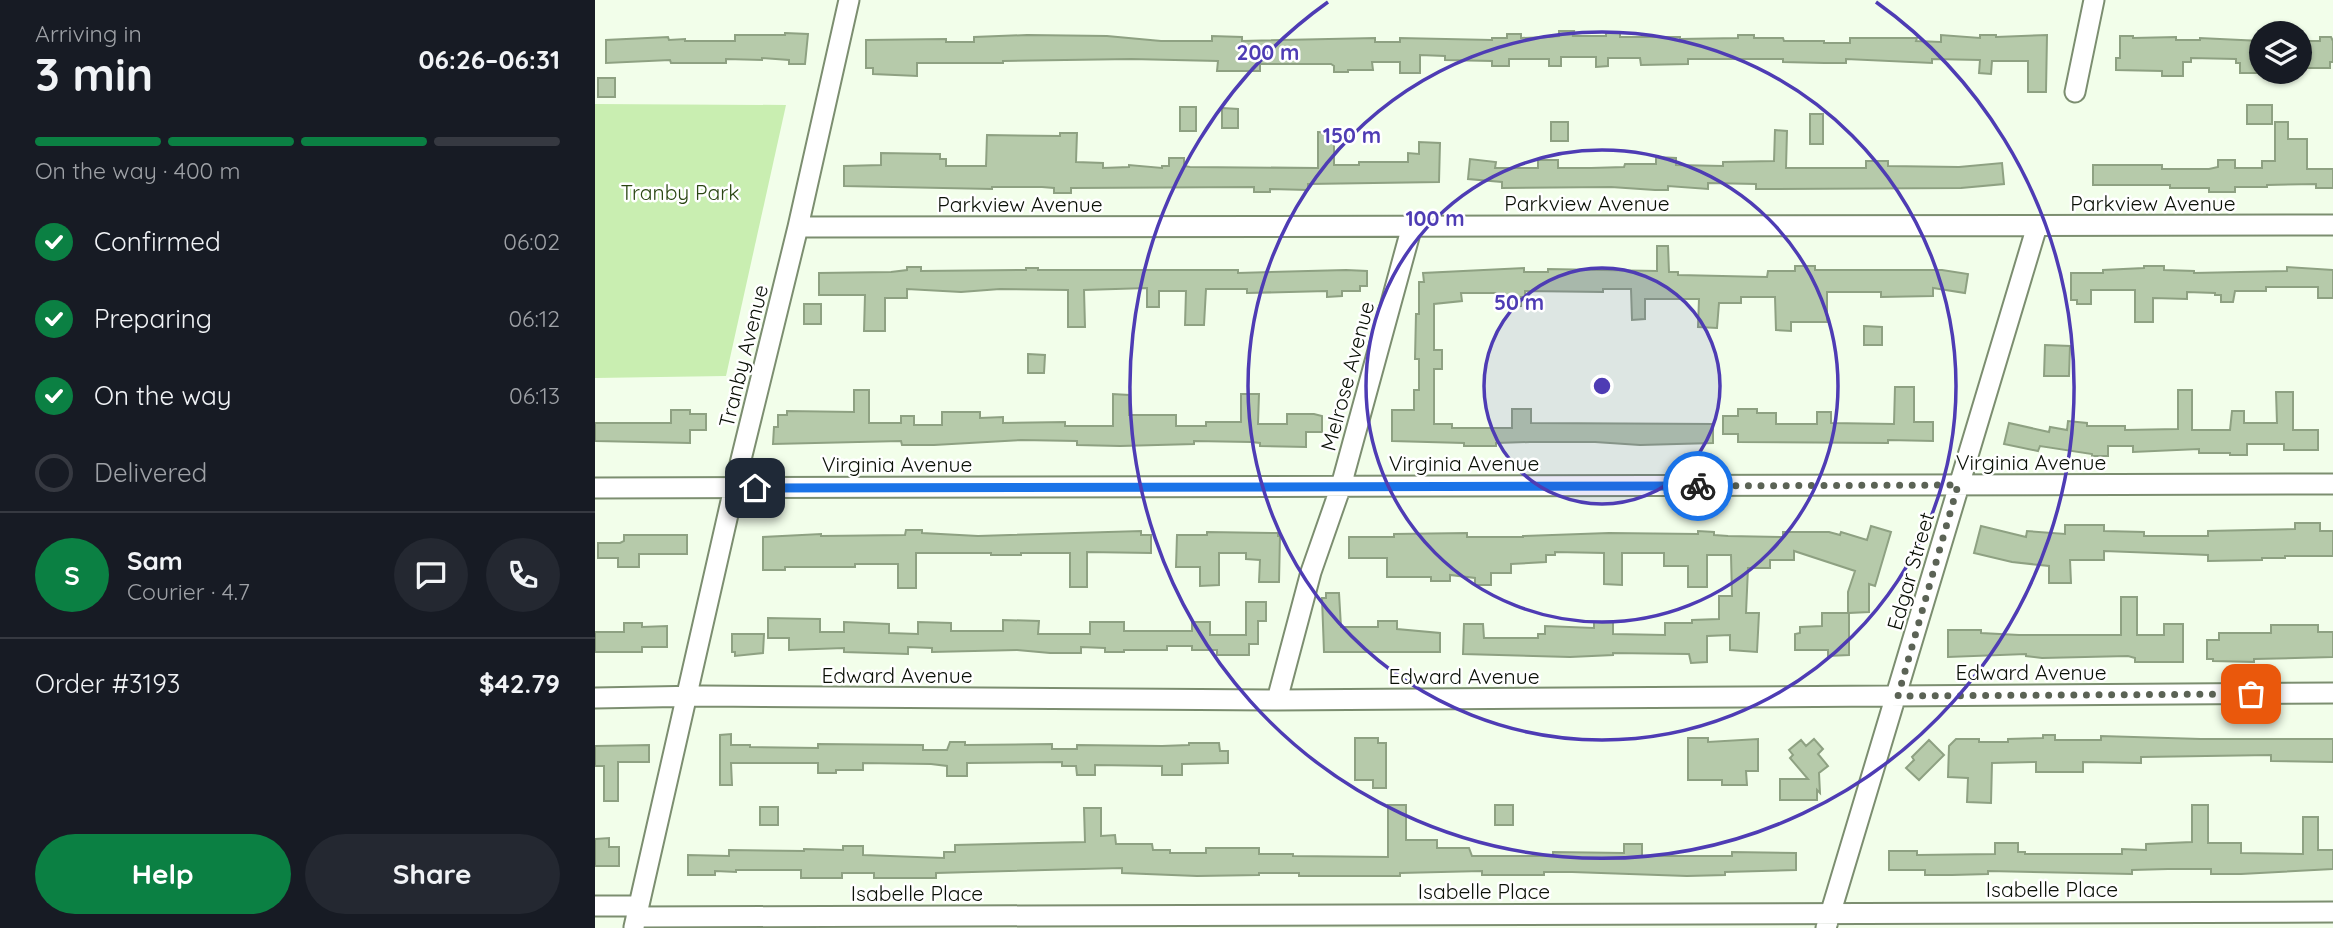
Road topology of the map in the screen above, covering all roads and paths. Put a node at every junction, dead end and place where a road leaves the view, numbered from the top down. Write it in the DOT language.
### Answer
graph roads {
  1 [pos="849,0"];
  2 [pos="2094,0"];
  3 [pos="2075,92"];
  4 [pos="2333,225"];
  5 [pos="1412,226"];
  6 [pos="2037,226"];
  7 [pos="798,227"];
  8 [pos="2333,484"];
  9 [pos="1958,485"];
  10 [pos="1341,486"];
  11 [pos="595,488"];
  12 [pos="734,488"];
  13 [pos="2333,693"];
  14 [pos="687,696"];
  15 [pos="1898,696"];
  16 [pos="595,698"];
  17 [pos="1277,700"];
  18 [pos="595,906"];
  19 [pos="2333,912"];
  20 [pos="636,917"];
  21 [pos="1829,920"];
  1 -- 7 [label="street, Tranby Avenue"];
  2 -- 3 [label="street"];
  4 -- 6 [label="street, Parkview Avenue"];
  5 -- 6 [label="street, Parkview Avenue"];
  5 -- 7 [label="street, Parkview Avenue"];
  5 -- 10 [label="street, Melrose Avenue"];
  6 -- 9 [label="street, Edgar Street"];
  7 -- 12 [label="street, Tranby Avenue"];
  8 -- 9 [label="street, Virginia Avenue"];
  9 -- 10 [label="street, Virginia Avenue"];
  9 -- 15 [label="street, Edgar Street"];
  10 -- 12 [label="street, Virginia Avenue"];
  10 -- 17 [label="street, Melrose Avenue"];
  11 -- 12 [label="street, Virginia Avenue"];
  12 -- 14 [label="street, Tranby Avenue"];
  13 -- 15 [label="street, Edward Avenue"];
  14 -- 16 [label="street, Edward Avenue"];
  14 -- 17 [label="street, Edward Avenue"];
  14 -- 20 [label="street, Tranby Avenue"];
  15 -- 17 [label="street, Edward Avenue"];
  15 -- 21 [label="street, Edgar Street"];
  18 -- 20 [label="street, Isabelle Place"];
  19 -- 21 [label="street, Isabelle Place"];
  20 -- 21 [label="street, Isabelle Place"];
}
